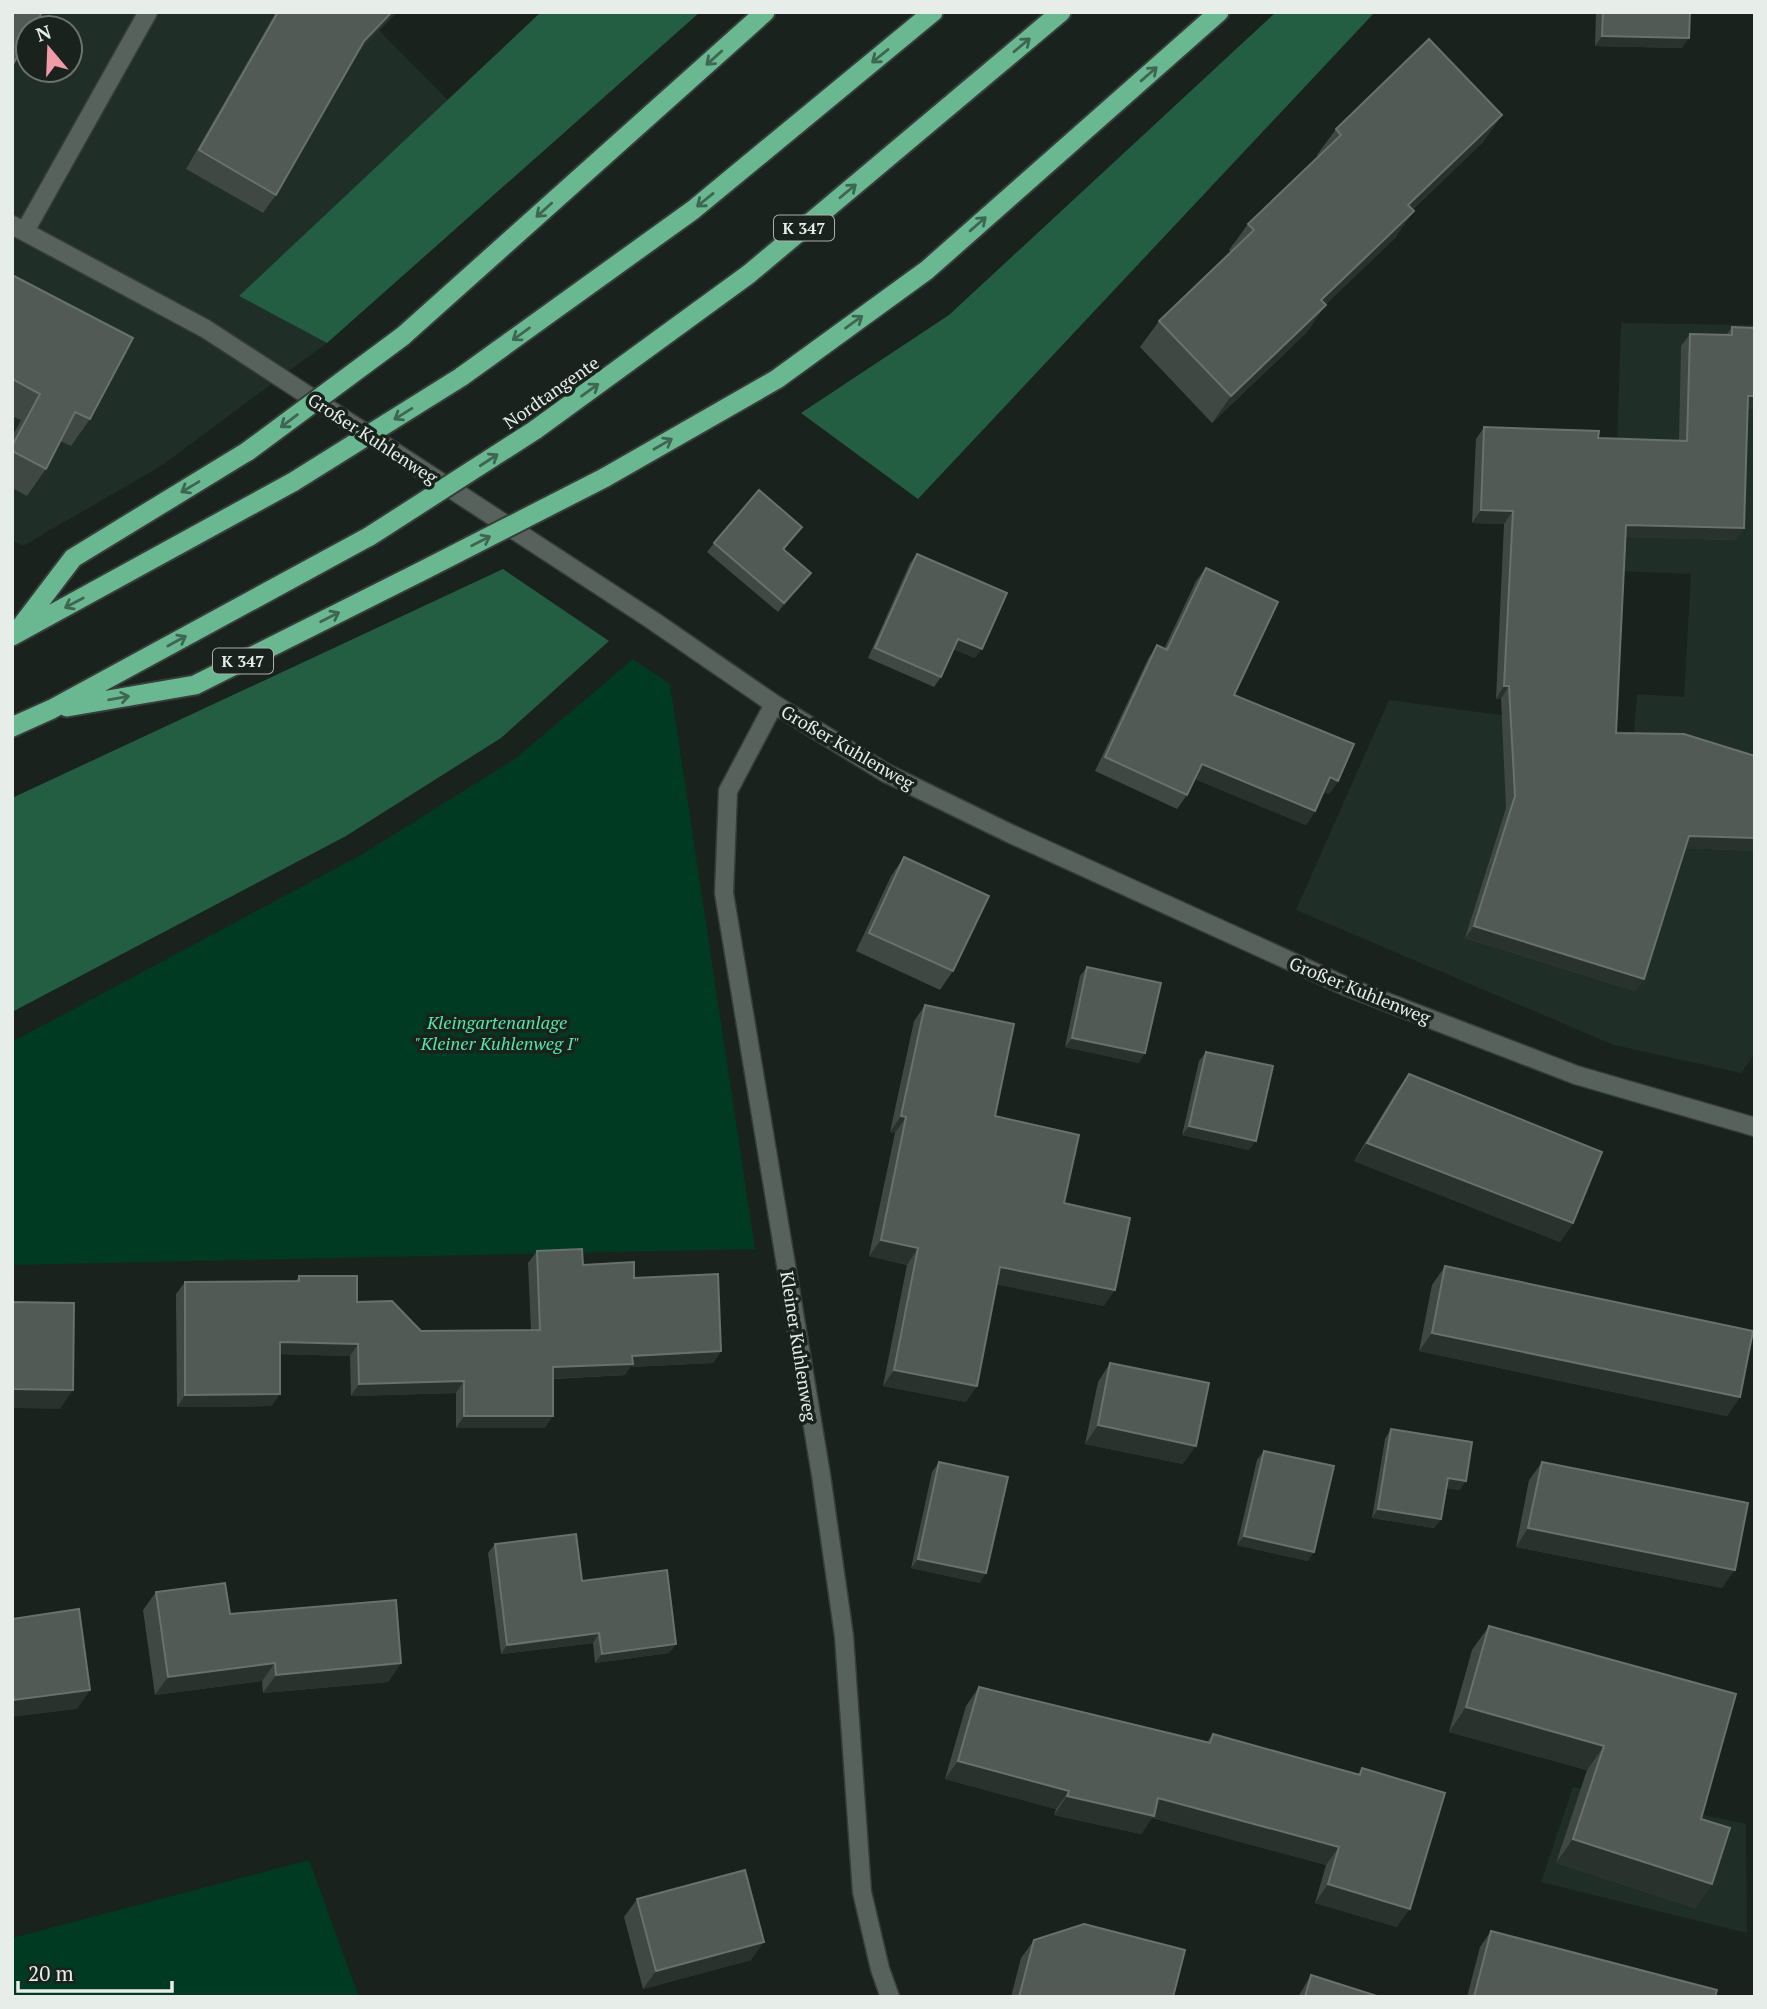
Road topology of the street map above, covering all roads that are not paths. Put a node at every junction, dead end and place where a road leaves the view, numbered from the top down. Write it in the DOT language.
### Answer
graph roads {
  1 [pos="148,12"];
  2 [pos="765,12"];
  3 [pos="933,12"];
  4 [pos="1061,12"];
  5 [pos="1219,12"];
  6 [pos="19,228"];
  7 [pos="13,635"];
  8 [pos="774,704"];
  9 [pos="52,709"];
  10 [pos="12,727"];
  11 [pos="1755,1128"];
  12 [pos="890,1997"];
  1 -- 6 [label="street"];
  2 -- 7 [label="highway, one-way, bridge"];
  3 -- 7 [label="highway, one-way, bridge"];
  9 -- 4 [label="highway, Nordtangente / K 347, one-way, bridge"];
  9 -- 5 [label="highway, K 347, one-way, bridge"];
  6 -- 8 [label="street, Großer Kuhlenweg"];
  8 -- 11 [label="street, Großer Kuhlenweg"];
  8 -- 12 [label="street, Kleiner Kuhlenweg"];
  9 -- 10 [label="highway, Nordtangente / K 347"];
}
